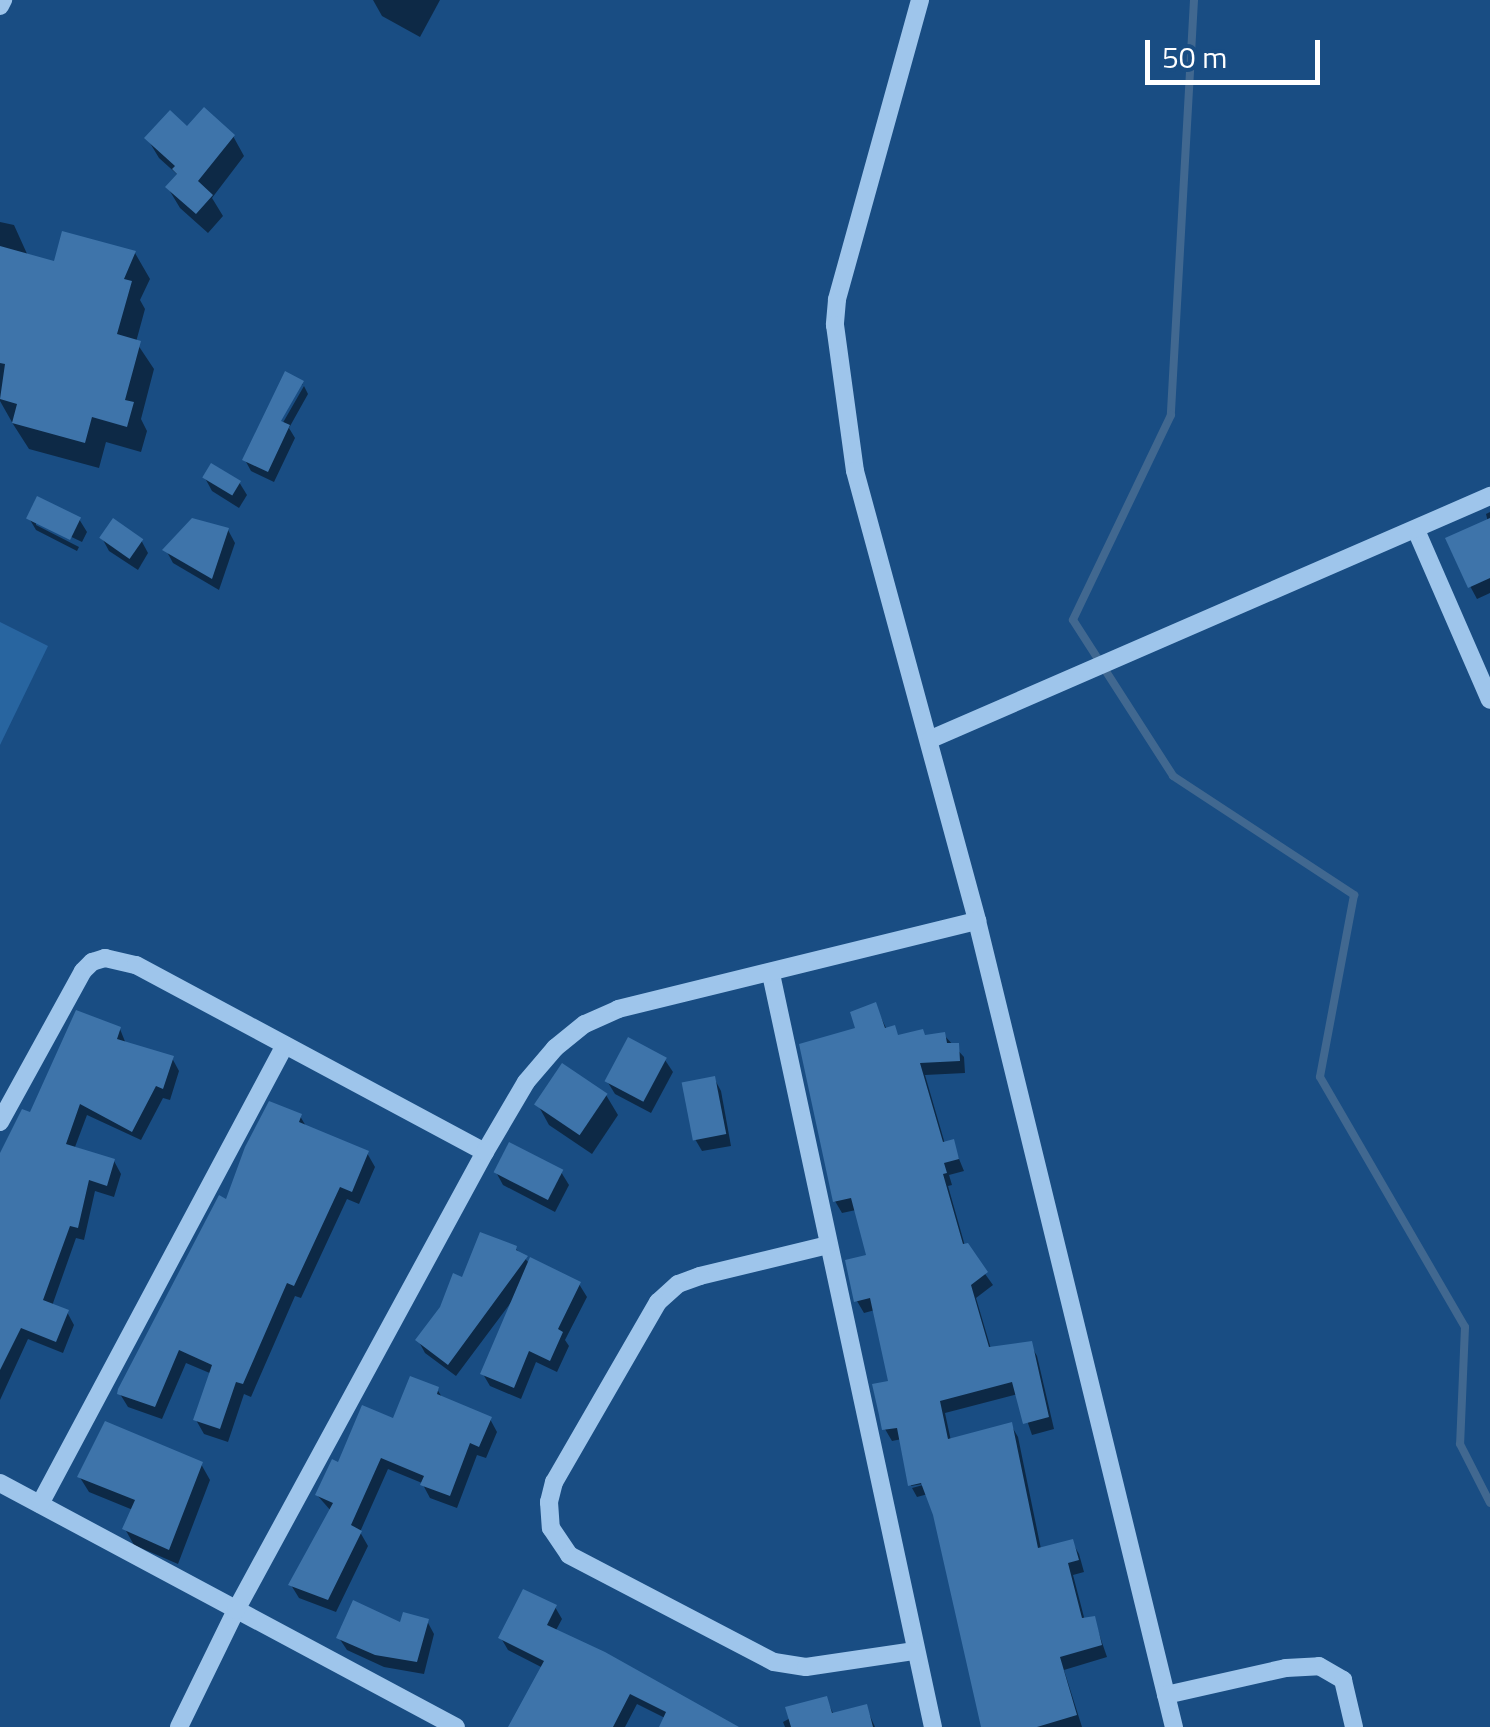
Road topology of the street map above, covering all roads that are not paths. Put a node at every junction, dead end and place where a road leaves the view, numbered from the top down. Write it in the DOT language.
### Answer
graph roads {
  1 [pos="920,0"];
  2 [pos="1490,496"];
  3 [pos="1416,530"];
  4 [pos="1490,700"];
  5 [pos="931,739"];
  6 [pos="977,921"];
  7 [pos="772,974"];
  8 [pos="284,1046"];
  9 [pos="0,1122"];
  10 [pos="485,1152"];
  11 [pos="828,1245"];
  12 [pos="0,1482"];
  13 [pos="40,1504"];
  14 [pos="236,1610"];
  15 [pos="915,1651"];
  16 [pos="1166,1695"];
  17 [pos="183,1726"];
  18 [pos="456,1727"];
  19 [pos="933,1727"];
  20 [pos="1174,1727"];
  21 [pos="1354,1727"];
  1 -- 5 [label="street"];
  2 -- 3 [label="street"];
  3 -- 4 [label="street"];
  3 -- 5 [label="street"];
  5 -- 6 [label="street"];
  6 -- 7 [label="street"];
  6 -- 16 [label="street"];
  7 -- 10 [label="street"];
  7 -- 11 [label="street"];
  8 -- 9 [label="street"];
  8 -- 10 [label="street"];
  8 -- 13 [label="street"];
  10 -- 14 [label="street"];
  11 -- 15 [label="street"];
  11 -- 15 [label="street"];
  12 -- 13 [label="street"];
  13 -- 14 [label="street"];
  14 -- 17 [label="street"];
  14 -- 18 [label="street"];
  15 -- 19 [label="street"];
  16 -- 20 [label="street"];
  16 -- 21 [label="street"];
}
